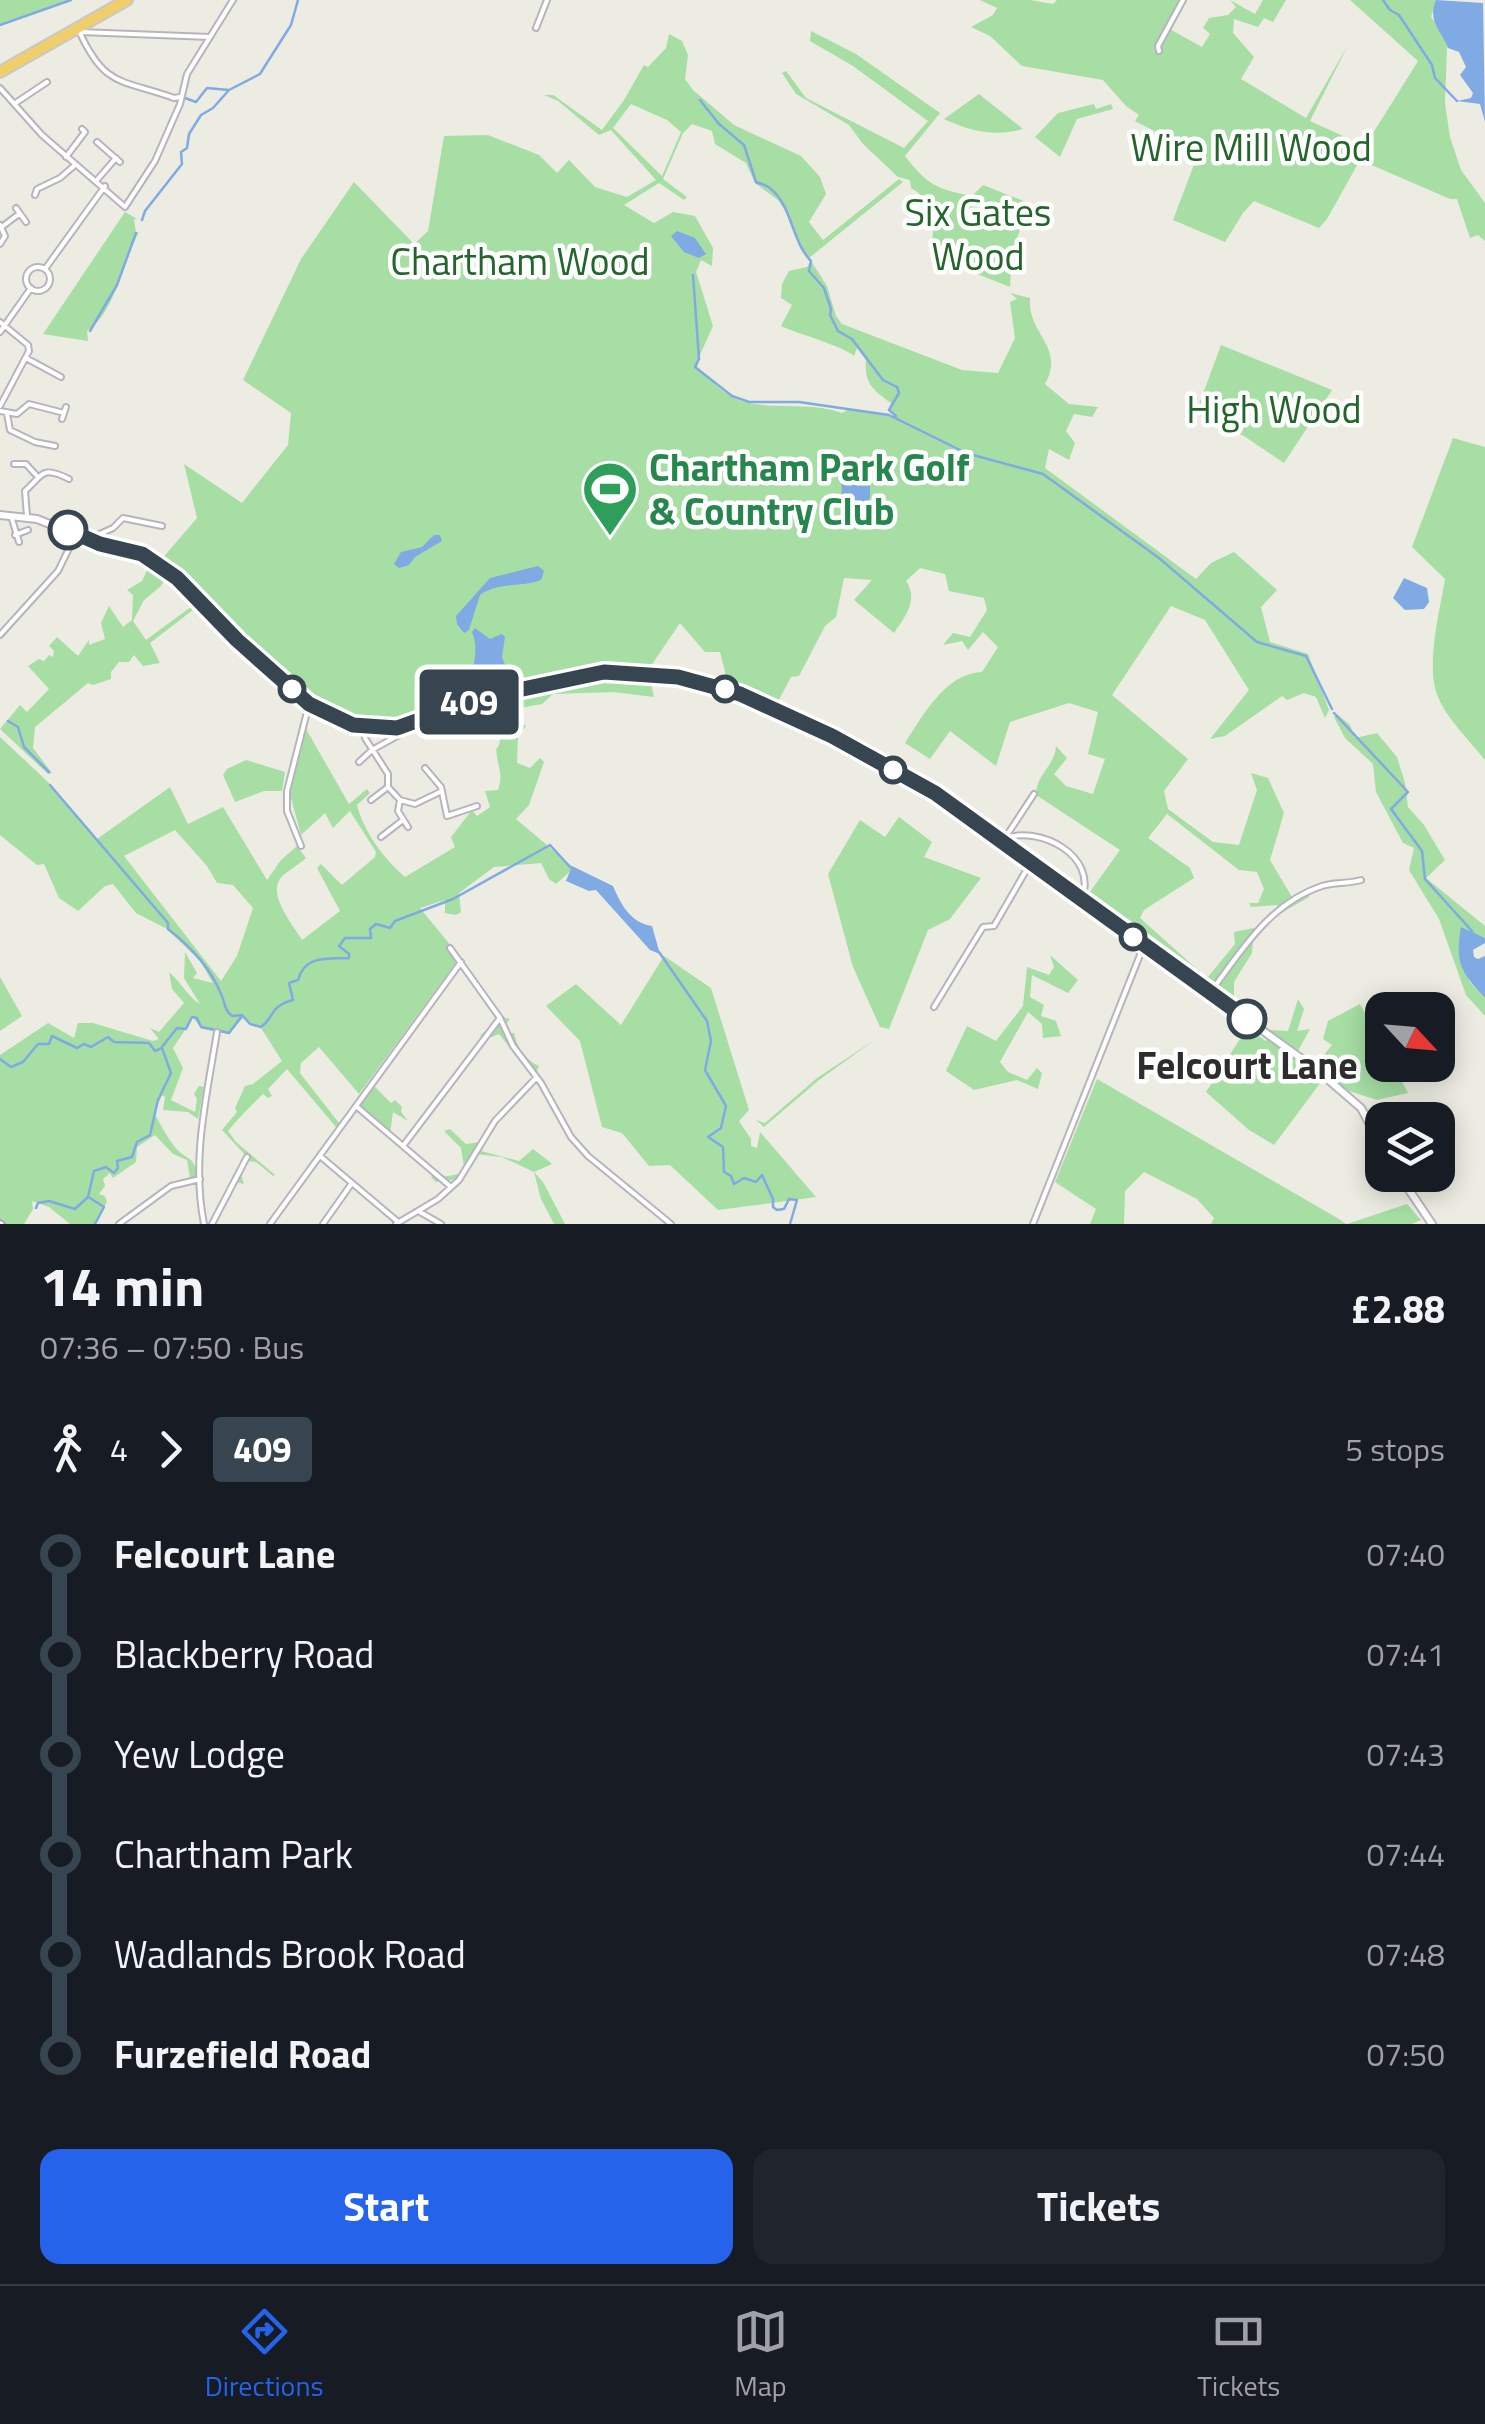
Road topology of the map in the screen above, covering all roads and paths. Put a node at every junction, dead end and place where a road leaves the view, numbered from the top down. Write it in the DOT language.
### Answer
graph roads {
  1 [pos="127,0"];
  2 [pos="233,0"];
  3 [pos="547,0"];
  4 [pos="1183,0"];
  5 [pos="536,28"];
  6 [pos="78,29"];
  7 [pos="210,37"];
  8 [pos="1159,50"];
  9 [pos="0,72"];
  10 [pos="45,86"];
  11 [pos="0,88"];
  12 [pos="180,97"];
  13 [pos="14,104"];
  14 [pos="82,130"];
  15 [pos="97,142"];
  16 [pos="66,158"];
  17 [pos="75,165"];
  18 [pos="97,180"];
  19 [pos="104,186"];
  20 [pos="36,195"];
  21 [pos="26,222"];
  22 [pos="2,226"];
  23 [pos="0,244"];
  24 [pos="46,269"];
  25 [pos="31,288"];
  26 [pos="2,324"];
  27 [pos="0,332"];
  28 [pos="26,358"];
  29 [pos="57,383"];
  30 [pos="0,408"];
  31 [pos="64,413"];
  32 [pos="7,414"];
  33 [pos="55,446"];
  34 [pos="14,464"];
  35 [pos="36,475"];
  36 [pos="69,480"];
  37 [pos="0,515"];
  38 [pos="12,516"];
  39 [pos="26,517"];
  40 [pos="162,526"];
  41 [pos="28,530"];
  42 [pos="76,534"];
  43 [pos="15,535"];
  44 [pos="88,540"];
  45 [pos="20,542"];
  46 [pos="0,635"];
  47 [pos="306,701"];
  48 [pos="363,728"];
  49 [pos="399,735"];
  50 [pos="372,750"];
  51 [pos="359,762"];
  52 [pos="426,768"];
  53 [pos="388,787"];
  54 [pos="442,791"];
  55 [pos="1034,794"];
  56 [pos="371,800"];
  57 [pos="400,800"];
  58 [pos="477,806"];
  59 [pos="403,820"];
  60 [pos="408,827"];
  61 [pos="381,837"];
  62 [pos="1004,840"];
  63 [pos="301,846"];
  64 [pos="1030,862"];
  65 [pos="1360,880"];
  66 [pos="1081,900"];
  67 [pos="1144,945"];
  68 [pos="450,948"];
  69 [pos="461,962"];
  70 [pos="1210,992"];
  71 [pos="934,1007"];
  72 [pos="500,1018"];
  73 [pos="217,1032"];
  74 [pos="537,1077"];
  75 [pos="356,1106"];
  76 [pos="1365,1116"];
  77 [pos="404,1146"];
  78 [pos="320,1156"];
  79 [pos="246,1157"];
  80 [pos="200,1178"];
  81 [pos="352,1183"];
  82 [pos="451,1188"];
  83 [pos="1410,1192"];
  84 [pos="419,1211"];
  85 [pos="397,1223"];
  86 [pos="119,1224"];
  87 [pos="204,1224"];
  88 [pos="212,1224"];
  89 [pos="270,1224"];
  90 [pos="323,1224"];
  91 [pos="441,1224"];
  92 [pos="671,1224"];
  93 [pos="1033,1224"];
  94 [pos="1432,1224"];
  1 -- 6 [label="highway"];
  2 -- 7 [label="street"];
  3 -- 5 [label="street"];
  4 -- 8 [label="street"];
  6 -- 7 [label="street"];
  6 -- 9 [label="highway"];
  6 -- 12 [label="street"];
  7 -- 12 [label="street"];
  10 -- 13 [label="street"];
  11 -- 13 [label="street"];
  12 -- 19 [label="street"];
  13 -- 16 [label="street"];
  14 -- 16 [label="street"];
  15 -- 18 [label="street"];
  16 -- 17 [label="street"];
  17 -- 18 [label="street"];
  17 -- 20 [label="street"];
  18 -- 19 [label="street"];
  19 -- 24 [label="street"];
  21 -- 22 [label="street"];
  22 -- 23 [label="street"];
  24 -- 25 [label="street"];
  24 -- 25 [label="street"];
  25 -- 26 [label="street"];
  26 -- 27 [label="street"];
  26 -- 28 [label="street"];
  28 -- 29 [label="street"];
  28 -- 30 [label="street"];
  30 -- 32 [label="street"];
  31 -- 32 [label="street"];
  32 -- 33 [label="street"];
  34 -- 35 [label="street"];
  35 -- 36 [label="street"];
  35 -- 39 [label="street"];
  37 -- 38 [label="street"];
  38 -- 39 [label="street"];
  38 -- 43 [label="street"];
  39 -- 42 [label="street"];
  40 -- 44 [label="street"];
  41 -- 43 [label="street"];
  42 -- 44 [label="street"];
  42 -- 46 [label="street"];
  43 -- 45 [label="street"];
  44 -- 47 [label="street"];
  47 -- 48 [label="street"];
  47 -- 63 [label="street"];
  48 -- 50 [label="street"];
  48 -- 62 [label="street"];
  49 -- 50 [label="street"];
  50 -- 51 [label="street"];
  50 -- 53 [label="street"];
  52 -- 54 [label="street"];
  53 -- 56 [label="street"];
  53 -- 57 [label="street"];
  54 -- 57 [label="street"];
  54 -- 58 [label="street"];
  55 -- 62 [label="street"];
  57 -- 59 [label="street"];
  59 -- 60 [label="street"];
  59 -- 61 [label="street"];
  62 -- 64 [label="street"];
  62 -- 66 [label="street"];
  64 -- 66 [label="street"];
  64 -- 71 [label="street"];
  65 -- 70 [label="street"];
  66 -- 67 [label="street"];
  67 -- 70 [label="street"];
  67 -- 93 [label="street"];
  68 -- 69 [label="street"];
  69 -- 72 [label="street"];
  69 -- 75 [label="street"];
  70 -- 76 [label="street"];
  72 -- 74 [label="street"];
  72 -- 77 [label="street"];
  73 -- 80 [label="street"];
  74 -- 82 [label="street"];
  74 -- 92 [label="street"];
  75 -- 77 [label="street"];
  75 -- 78 [label="street"];
  77 -- 82 [label="street"];
  78 -- 81 [label="street"];
  78 -- 89 [label="street"];
  79 -- 88 [label="street"];
  80 -- 86 [label="street"];
  80 -- 87 [label="street"];
  81 -- 85 [label="street"];
  81 -- 90 [label="street"];
  82 -- 84 [label="street"];
  83 -- 94 [label="street"];
  84 -- 85 [label="street"];
  84 -- 91 [label="street"];
}
